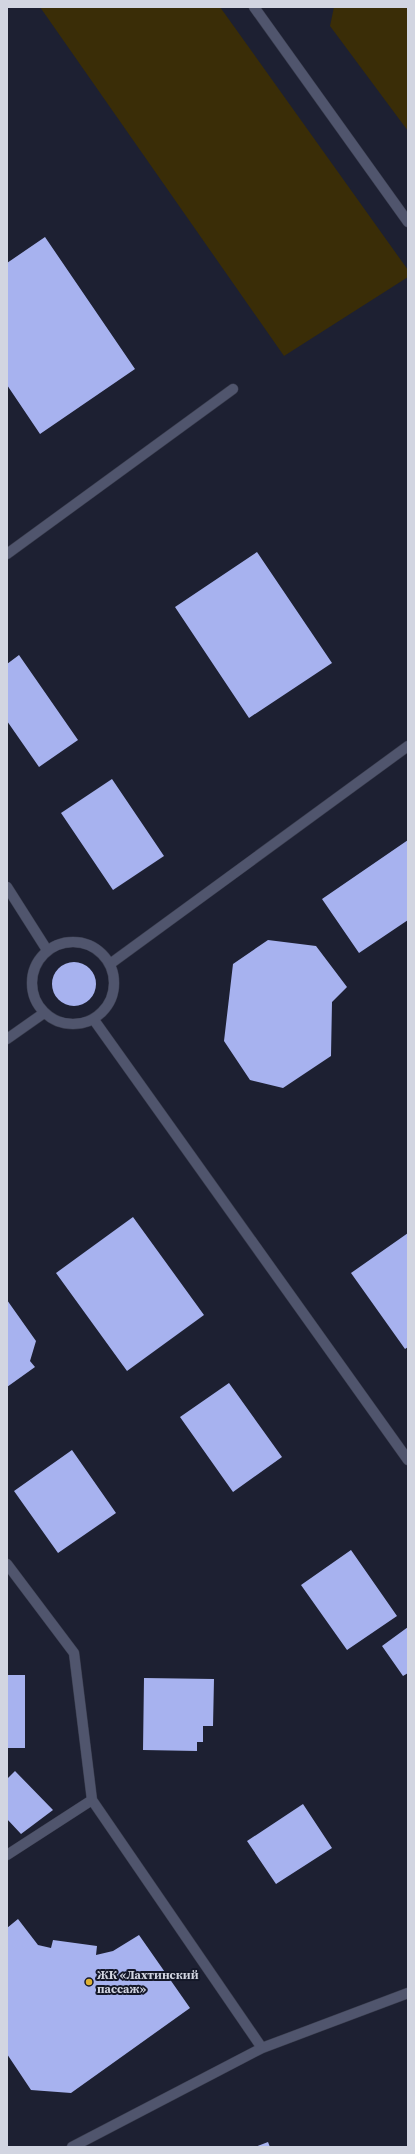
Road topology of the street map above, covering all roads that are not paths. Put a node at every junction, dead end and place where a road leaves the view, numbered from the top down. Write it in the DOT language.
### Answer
graph roads {
  1 [pos="254,7"];
  2 [pos="408,222"];
  3 [pos="233,389"];
  4 [pos="7,554"];
  5 [pos="408,746"];
  6 [pos="7,887"];
  7 [pos="47,950"];
  8 [pos="110,964"];
  9 [pos="44,1013"];
  10 [pos="94,1020"];
  11 [pos="7,1039"];
  12 [pos="408,1460"];
  13 [pos="7,1564"];
  14 [pos="92,1800"];
  15 [pos="7,1855"];
  16 [pos="408,1993"];
  17 [pos="262,2048"];
  18 [pos="72,2147"];
  1 -- 2 [label="lane"];
  3 -- 4 [label="lane"];
  5 -- 8 [label="lane"];
  6 -- 7 [label="lane"];
  7 -- 8 [label="lane"];
  7 -- 9 [label="lane"];
  8 -- 10 [label="lane"];
  9 -- 10 [label="lane"];
  9 -- 11 [label="lane"];
  10 -- 12 [label="lane"];
  13 -- 14 [label="lane"];
  14 -- 15 [label="lane"];
  14 -- 17 [label="lane"];
  16 -- 17 [label="lane"];
  17 -- 18 [label="lane"];
}
